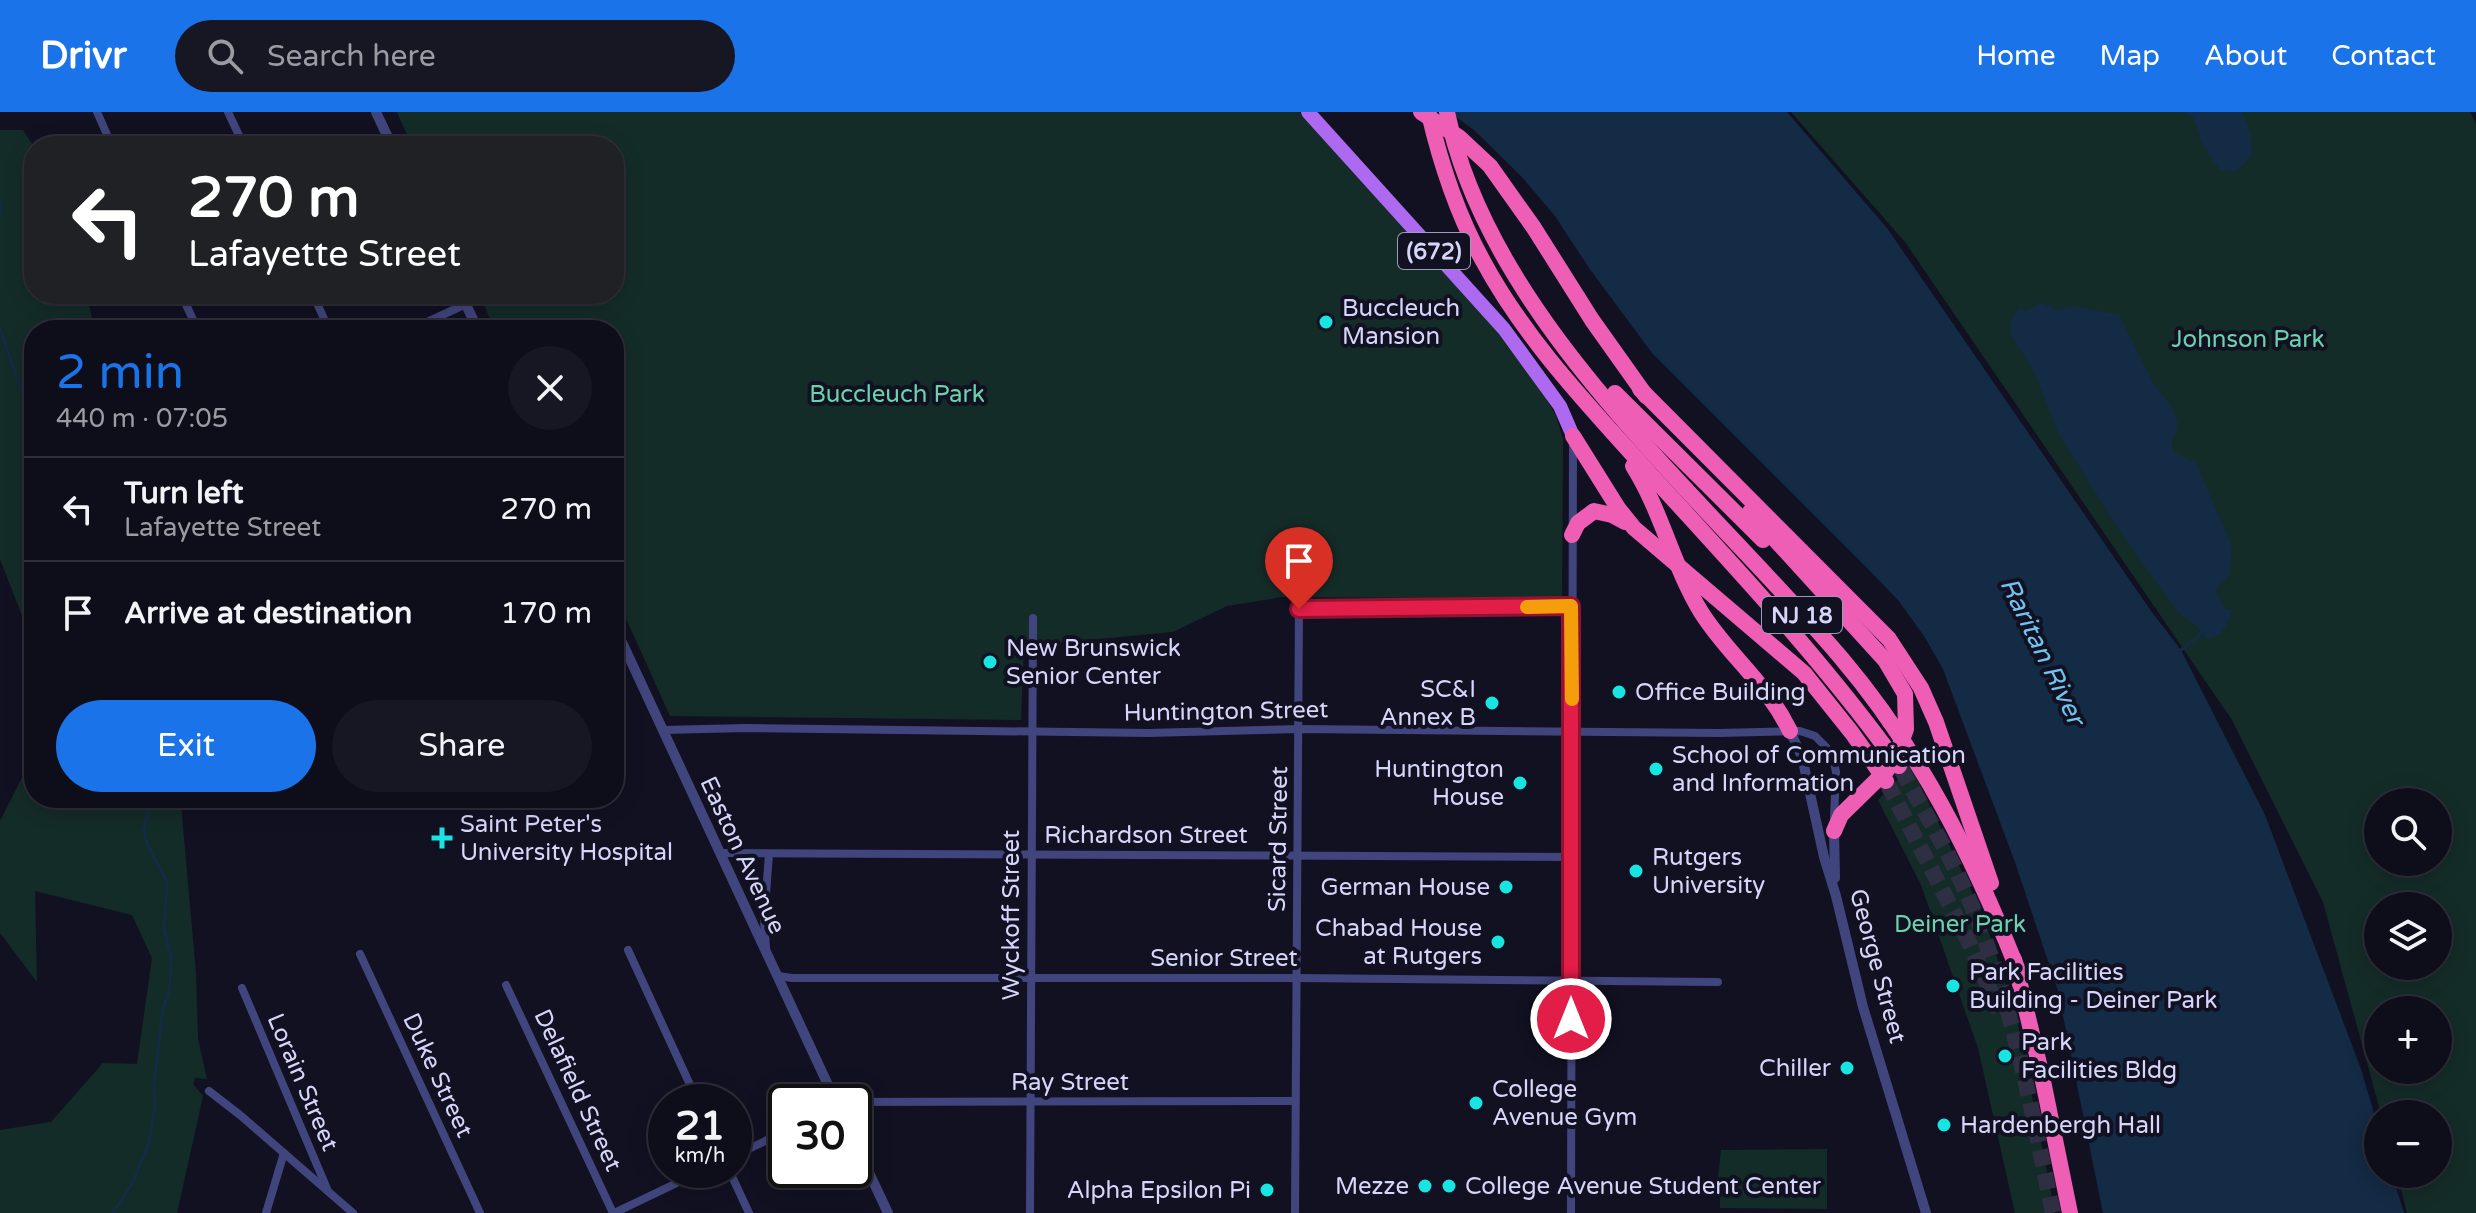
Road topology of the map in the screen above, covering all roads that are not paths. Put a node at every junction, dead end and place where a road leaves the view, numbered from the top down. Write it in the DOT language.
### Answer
graph roads {
  1 [pos="97,112"];
  2 [pos="228,112"];
  3 [pos="376,112"];
  4 [pos="1308,112"];
  5 [pos="1421,112"];
  6 [pos="1428,112"];
  7 [pos="1447,112"];
  8 [pos="108,136"];
  9 [pos="239,136"];
  10 [pos="387,136"];
  11 [pos="1531,299"];
  12 [pos="454,304"];
  13 [pos="427,320"];
  14 [pos="1640,389"];
  15 [pos="1608,428"];
  16 [pos="1573,436"];
  17 [pos="1634,528"];
  18 [pos="1572,535"];
  19 [pos="1571,606"];
  20 [pos="1839,613"];
  21 [pos="1033,618"];
  22 [pos="624,654"];
  23 [pos="1299,729"];
  24 [pos="663,730"];
  25 [pos="1031,731"];
  26 [pos="1790,731"];
  27 [pos="1572,732"];
  28 [pos="1901,769"];
  29 [pos="1887,783"];
  30 [pos="1834,831"];
  31 [pos="721,853"];
  32 [pos="769,854"];
  33 [pos="1030,855"];
  34 [pos="1298,855"];
  35 [pos="1572,857"];
  36 [pos="1836,896"];
  37 [pos="628,950"];
  38 [pos="766,951"];
  39 [pos="360,954"];
  40 [pos="2017,968"];
  41 [pos="778,976"];
  42 [pos="1031,978"];
  43 [pos="1296,978"];
  44 [pos="1572,980"];
  45 [pos="1718,982"];
  46 [pos="506,985"];
  47 [pos="242,988"];
  48 [pos="690,1084"];
  49 [pos="828,1084"];
  50 [pos="209,1091"];
  51 [pos="1295,1101"];
  52 [pos="872,1102"];
  53 [pos="1031,1102"];
  54 [pos="284,1153"];
  55 [pos="872,1179"];
  56 [pos="666,1188"];
  57 [pos="737,1188"];
  58 [pos="328,1191"];
  59 [pos="266,1213"];
  60 [pos="353,1213"];
  61 [pos="480,1213"];
  62 [pos="614,1213"];
  63 [pos="749,1213"];
  64 [pos="888,1213"];
  65 [pos="1030,1213"];
  66 [pos="1295,1213"];
  67 [pos="1571,1213"];
  68 [pos="1926,1213"];
  69 [pos="2070,1213"];
  1 -- 8 [label="street"];
  2 -- 9 [label="street"];
  3 -- 10 [label="street"];
  4 -- 16 [label="main road, (672)"];
  5 -- 14 [label="highway"];
  6 -- 15 [label="highway, NJ 18"];
  7 -- 11 [label="highway, NJ 18"];
  11 -- 20 [label="highway"];
  11 -- 40 [label="highway, NJ 18"];
  12 -- 13 [label="street"];
  14 -- 20 [label="highway"];
  14 -- 40 [label="highway"];
  15 -- 26 [label="highway"];
  15 -- 28 [label="highway, NJ 18"];
  16 -- 17 [label="highway"];
  16 -- 18 [label="street"];
  17 -- 18 [label="highway"];
  17 -- 29 [label="highway"];
  18 -- 19 [label="street"];
  19 -- 23 [label="street, Sicard Street"];
  19 -- 27 [label="street"];
  20 -- 30 [label="highway"];
  21 -- 25 [label="street, Wyckoff Street"];
  22 -- 24 [label="street, Easton Avenue"];
  23 -- 25 [label="street, Huntington Street"];
  23 -- 27 [label="street, Huntington Street"];
  23 -- 34 [label="street, Sicard Street"];
  24 -- 25 [label="street, Huntington Street"];
  24 -- 31 [label="street, Easton Avenue"];
  25 -- 33 [label="street, Wyckoff Street"];
  26 -- 27 [label="street, Huntington Street"];
  26 -- 30 [label="street"];
  26 -- 36 [label="street, George Street"];
  27 -- 35 [label="street"];
  30 -- 36 [label="street"];
  31 -- 32 [label="street, Richardson Street"];
  31 -- 38 [label="street, Easton Avenue"];
  32 -- 33 [label="street, Richardson Street"];
  32 -- 38 [label="street"];
  33 -- 34 [label="street, Richardson Street"];
  33 -- 42 [label="street, Wyckoff Street"];
  34 -- 35 [label="street, Richardson Street"];
  34 -- 43 [label="street, Sicard Street"];
  35 -- 44 [label="street"];
  36 -- 68 [label="street, George Street"];
  37 -- 48 [label="street"];
  38 -- 41 [label="street, Easton Avenue"];
  39 -- 61 [label="street, Duke Street"];
  40 -- 69 [label="highway, NJ 18"];
  41 -- 42 [label="street, Senior Street"];
  41 -- 49 [label="street, Easton Avenue"];
  42 -- 43 [label="street, Senior Street"];
  42 -- 53 [label="street, Wyckoff Street"];
  43 -- 44 [label="street, Senior Street"];
  43 -- 51 [label="street, Sicard Street"];
  44 -- 45 [label="street, Senior Street"];
  44 -- 67 [label="street"];
  46 -- 62 [label="street, Delafield Street"];
  47 -- 58 [label="street, Lorain Street"];
  50 -- 54 [label="street"];
  51 -- 53 [label="street, Ray Street"];
  51 -- 66 [label="street, Sicard Street"];
  52 -- 53 [label="street, Ray Street"];
  53 -- 65 [label="street, Wyckoff Street"];
  54 -- 58 [label="street"];
  54 -- 59 [label="street"];
  55 -- 64 [label="street"];
  56 -- 62 [label="street"];
  57 -- 63 [label="street"];
  58 -- 60 [label="street"];
}
